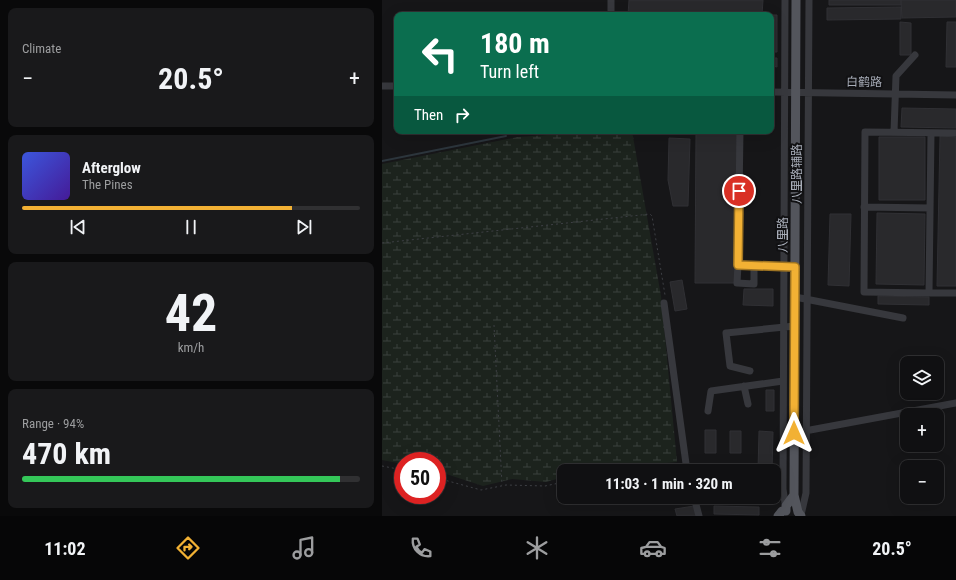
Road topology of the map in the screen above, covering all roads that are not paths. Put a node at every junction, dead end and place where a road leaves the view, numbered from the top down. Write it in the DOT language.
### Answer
graph roads {
  1 [pos="611,0"];
  2 [pos="785,0"];
  3 [pos="796,0"];
  4 [pos="809,0"];
  5 [pos="611,12"];
  6 [pos="915,55"];
  7 [pos="382,86"];
  8 [pos="394,86"];
  9 [pos="774,92"];
  10 [pos="784,92"];
  11 [pos="796,92"];
  12 [pos="808,92"];
  13 [pos="895,94"];
  14 [pos="956,95"];
  15 [pos="894,132"];
  16 [pos="931,132"];
  17 [pos="956,133"];
  18 [pos="740,134"];
  19 [pos="864,207"];
  20 [pos="930,208"];
  21 [pos="738,265"];
  22 [pos="754,266"];
  23 [pos="784,267"];
  24 [pos="795,267"];
  25 [pos="930,293"];
  26 [pos="956,293"];
  27 [pos="795,297"];
  28 [pos="807,299"];
  29 [pos="664,303"];
  30 [pos="902,318"];
  31 [pos="795,326"];
  32 [pos="783,327"];
  33 [pos="750,371"];
  34 [pos="783,381"];
  35 [pos="744,386"];
  36 [pos="956,403"];
  37 [pos="748,404"];
  38 [pos="708,411"];
  39 [pos="807,430"];
  40 [pos="794,433"];
  41 [pos="686,464"];
  42 [pos="794,495"];
  43 [pos="696,504"];
  44 [pos="786,511"];
  45 [pos="699,516"];
  46 [pos="778,516"];
  47 [pos="801,516"];
  1 -- 5 [label="street"];
  2 -- 10 [label="street, 八里路辅路"];
  3 -- 11 [label="main road, 八里路"];
  4 -- 12 [label="street, 八里路辅路"];
  6 -- 13 [label="street"];
  7 -- 8 [label="street"];
  9 -- 10 [label="street, 白鹤路"];
  10 -- 11 [label="street, 白鹤路"];
  10 -- 23 [label="street, 八里路辅路"];
  11 -- 12 [label="street, 白鹤路"];
  11 -- 24 [label="main road, 八里路"];
  12 -- 13 [label="street, 白鹤路"];
  12 -- 28 [label="street, 八里路辅路"];
  13 -- 14 [label="street, 白鹤路"];
  13 -- 15 [label="street"];
  15 -- 16 [label="street"];
  15 -- 19 [label="street"];
  16 -- 17 [label="street"];
  16 -- 20 [label="street"];
  18 -- 21 [label="street"];
  19 -- 20 [label="street"];
  19 -- 25 [label="street"];
  20 -- 25 [label="street"];
  21 -- 22 [label="street"];
  21 -- 22 [label="street"];
  22 -- 23 [label="street"];
  23 -- 24 [label="street"];
  23 -- 32 [label="street, 八里路辅路"];
  24 -- 27 [label="main road, 八里路"];
  25 -- 26 [label="street"];
  27 -- 28 [label="street"];
  27 -- 31 [label="main road, 八里路"];
  28 -- 30 [label="street"];
  28 -- 39 [label="street, 八里路辅路"];
  29 -- 41 [label="street"];
  31 -- 32 [label="street"];
  31 -- 40 [label="main road, 八里路"];
  32 -- 33 [label="street"];
  32 -- 34 [label="street, 八里路辅路"];
  34 -- 35 [label="street"];
  34 -- 44 [label="street, 八里路辅路"];
  35 -- 37 [label="street"];
  35 -- 38 [label="street"];
  36 -- 39 [label="street"];
  39 -- 40 [label="street"];
  39 -- 47 [label="street, 八里路辅路"];
  40 -- 42 [label="main road, 八里路"];
  42 -- 44 [label="main road"];
  42 -- 47 [label="main road, 八里路"];
  43 -- 45 [label="street"];
  44 -- 46 [label="main road"];
}
